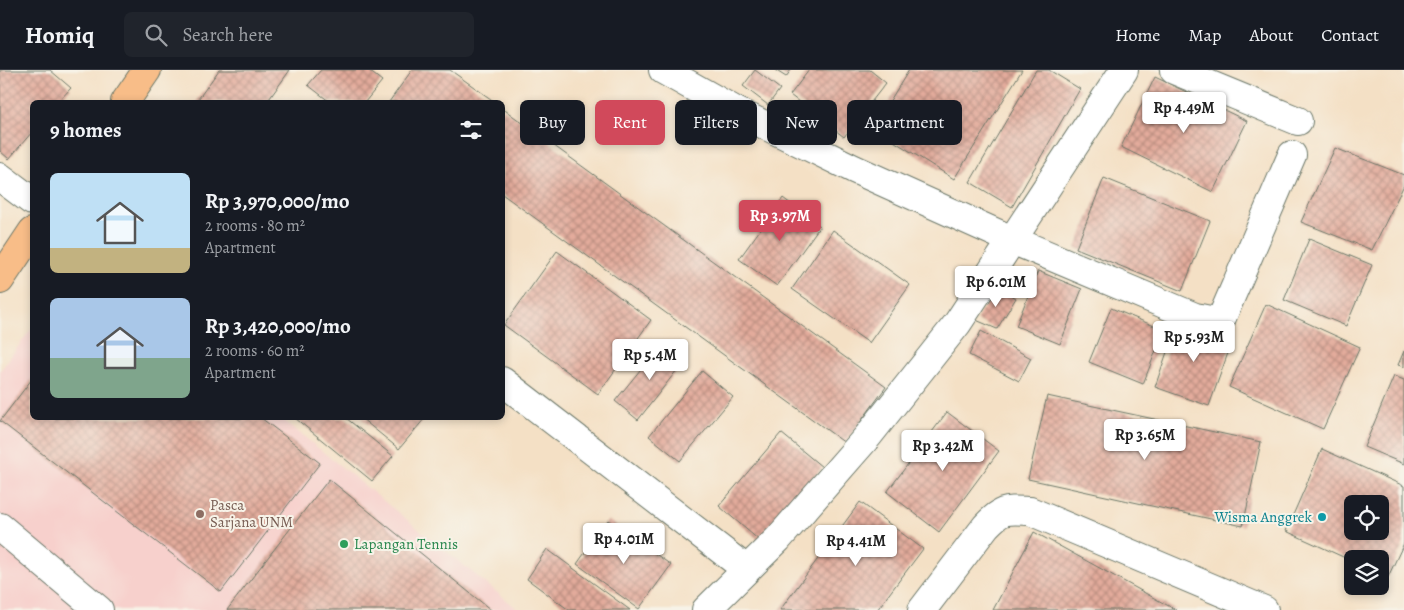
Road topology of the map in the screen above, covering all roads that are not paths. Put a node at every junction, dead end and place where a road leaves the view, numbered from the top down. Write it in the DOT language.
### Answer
graph roads {
  1 [pos="147,70"];
  2 [pos="663,70"];
  3 [pos="1124,70"];
  4 [pos="1174,70"];
  5 [pos="125,100"];
  6 [pos="1298,121"];
  7 [pos="1292,155"];
  8 [pos="0,176"];
  9 [pos="30,200"];
  10 [pos="30,235"];
  11 [pos="1012,240"];
  12 [pos="0,280"];
  13 [pos="505,383"];
  14 [pos="0,526"];
  15 [pos="746,569"];
  16 [pos="82,605"];
  17 [pos="706,610"];
  18 [pos="922,610"];
  19 [pos="1264,610"];
  1 -- 5 [label="main road"];
  2 -- 11 [label="street"];
  3 -- 11 [label="street"];
  4 -- 6 [label="street"];
  7 -- 11 [label="street"];
  8 -- 9 [label="street"];
  10 -- 12 [label="main road"];
  11 -- 15 [label="street"];
  13 -- 15 [label="street"];
  14 -- 16 [label="street"];
  15 -- 17 [label="street"];
  18 -- 19 [label="street"];
}
